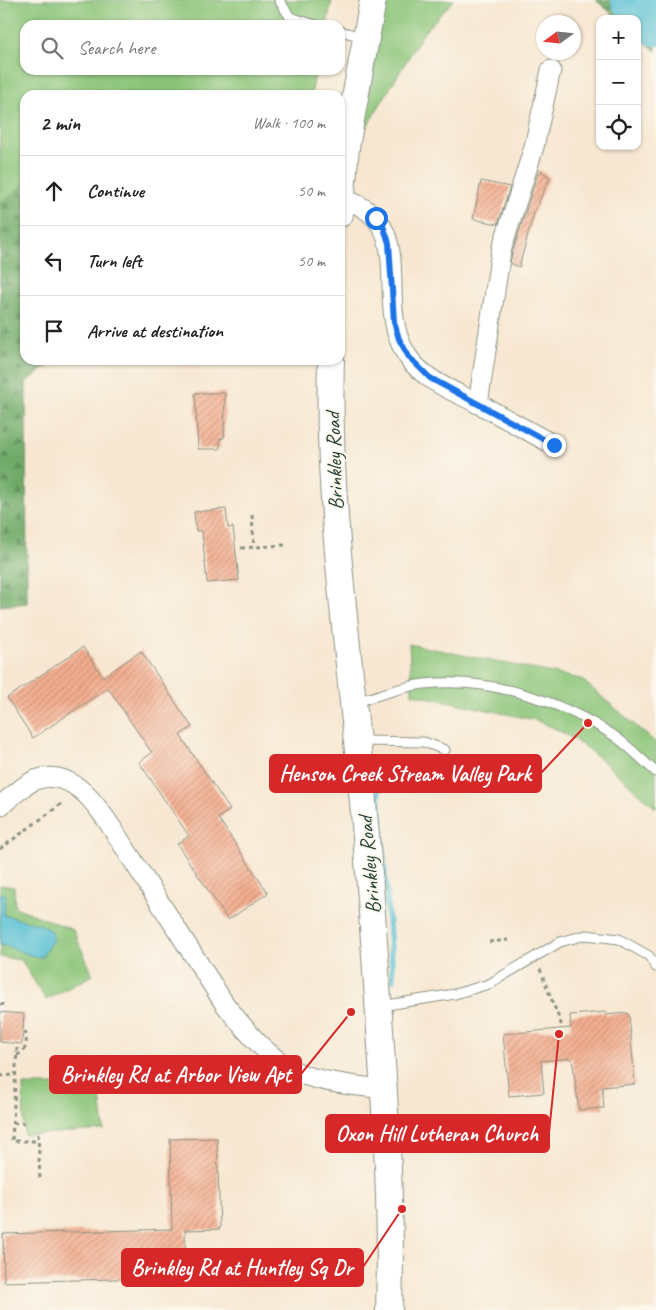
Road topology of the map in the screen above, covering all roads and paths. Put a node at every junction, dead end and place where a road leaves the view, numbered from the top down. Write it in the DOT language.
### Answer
graph roads {
  1 [pos="279,0"];
  2 [pos="373,0"];
  3 [pos="300,20"];
  4 [pos="345,32"];
  5 [pos="366,37"];
  6 [pos="551,70"];
  7 [pos="345,160"];
  8 [pos="345,205"];
  9 [pos="331,365"];
  10 [pos="478,404"];
  11 [pos="554,445"];
  12 [pos="252,515"];
  13 [pos="286,545"];
  14 [pos="254,547"];
  15 [pos="242,548"];
  16 [pos="353,703"];
  17 [pos="357,741"];
  18 [pos="446,750"];
  19 [pos="656,772"];
  20 [pos="79,788"];
  21 [pos="0,806"];
  22 [pos="0,849"];
  23 [pos="508,940"];
  24 [pos="489,942"];
  25 [pos="537,956"];
  26 [pos="656,967"];
  27 [pos="0,1004"];
  28 [pos="6,1005"];
  29 [pos="379,1006"];
  30 [pos="563,1028"];
  31 [pos="25,1029"];
  32 [pos="17,1048"];
  33 [pos="17,1055"];
  34 [pos="16,1075"];
  35 [pos="0,1076"];
  36 [pos="384,1089"];
  37 [pos="13,1123"];
  38 [pos="24,1123"];
  39 [pos="38,1134"];
  40 [pos="38,1141"];
  41 [pos="40,1181"];
  42 [pos="389,1310"];
  1 -- 3 [label="lane"];
  2 -- 5 [label="main road"];
  4 -- 5 [label="lane"];
  5 -- 7 [label="main road"];
  6 -- 10 [label="street"];
  8 -- 10 [label="street"];
  9 -- 16 [label="main road, Brinkley Road"];
  10 -- 11 [label="street"];
  12 -- 14 [label="path"];
  13 -- 14 [label="path"];
  14 -- 15 [label="path"];
  16 -- 17 [label="main road, Brinkley Road"];
  16 -- 19 [label="lane"];
  17 -- 18 [label="lane"];
  17 -- 29 [label="main road, Brinkley Road"];
  20 -- 21 [label="street"];
  20 -- 22 [label="path"];
  20 -- 36 [label="street"];
  23 -- 24 [label="path"];
  25 -- 26 [label="lane"];
  25 -- 29 [label="lane"];
  25 -- 30 [label="path"];
  27 -- 28 [label="path"];
  29 -- 36 [label="main road, Brinkley Road"];
  31 -- 33 [label="path"];
  32 -- 33 [label="path"];
  33 -- 34 [label="path"];
  34 -- 35 [label="path"];
  34 -- 37 [label="path"];
  36 -- 42 [label="main road, Brinkley Road"];
  37 -- 38 [label="path"];
  37 -- 40 [label="path"];
  39 -- 40 [label="path"];
  40 -- 41 [label="path"];
}
